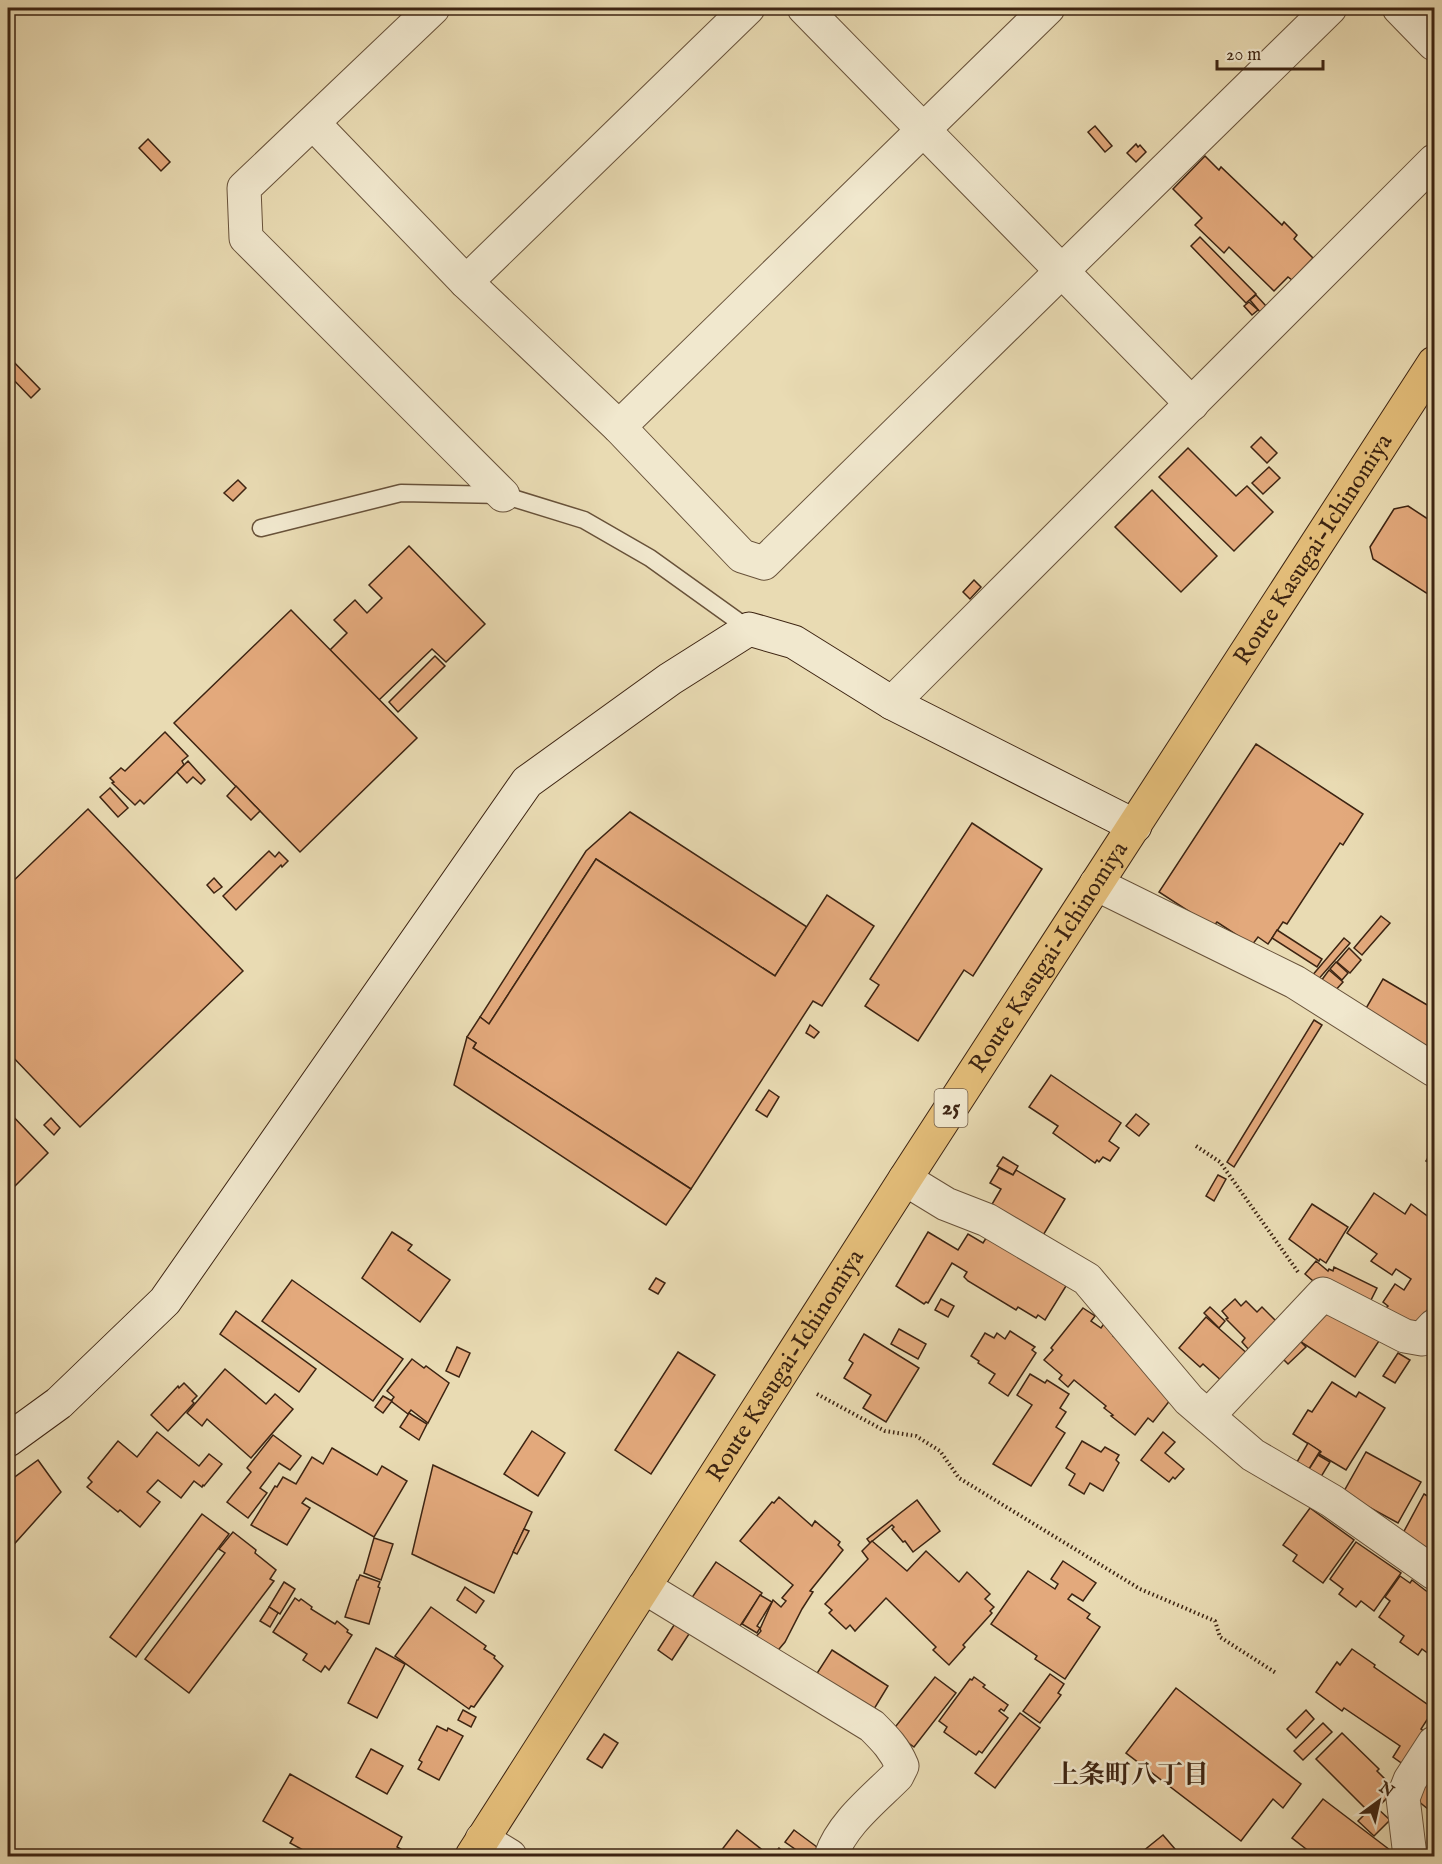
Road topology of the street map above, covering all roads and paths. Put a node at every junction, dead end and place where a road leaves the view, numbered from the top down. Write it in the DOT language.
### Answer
graph roads {
  1 [pos="433,8"];
  2 [pos="748,8"];
  3 [pos="804,8"];
  4 [pos="1048,8"];
  5 [pos="1330,8"];
  6 [pos="1399,8"];
  7 [pos="1434,44"];
  8 [pos="314,123"];
  9 [pos="924,129"];
  10 [pos="1434,161"];
  11 [pos="1062,271"];
  12 [pos="466,282"];
  13 [pos="1434,363"];
  14 [pos="1192,404"];
  15 [pos="619,427"];
  16 [pos="503,495"];
  17 [pos="261,528"];
  18 [pos="749,629"];
  19 [pos="892,704"];
  20 [pos="1135,826"];
  21 [pos="1096,884"];
  22 [pos="1434,1070"];
  23 [pos="1196,1146"];
  24 [pos="905,1179"];
  25 [pos="1323,1294"];
  26 [pos="1434,1326"];
  27 [pos="817,1394"];
  28 [pos="1208,1416"];
  29 [pos="8,1440"];
  30 [pos="1434,1573"];
  31 [pos="644,1587"];
  32 [pos="1276,1673"];
  33 [pos="1434,1743"];
  34 [pos="477,1848"];
  35 [pos="510,1857"];
  36 [pos="831,1857"];
  37 [pos="1410,1857"];
  1 -- 8 [label="street"];
  2 -- 12 [label="street"];
  3 -- 9 [label="street"];
  4 -- 9 [label="street"];
  5 -- 11 [label="street"];
  6 -- 7 [label="street"];
  8 -- 12 [label="street"];
  8 -- 16 [label="street"];
  9 -- 11 [label="street"];
  9 -- 15 [label="street"];
  10 -- 14 [label="street"];
  11 -- 14 [label="street"];
  11 -- 15 [label="street"];
  12 -- 15 [label="street"];
  13 -- 20 [label="main road, Route Kasugai-Ichinomiya / 25"];
  14 -- 19 [label="street"];
  16 -- 17 [label="lane"];
  16 -- 18 [label="lane"];
  18 -- 19 [label="street"];
  18 -- 29 [label="street"];
  19 -- 20 [label="street"];
  20 -- 21 [label="main road, Route Kasugai-Ichinomiya / 25"];
  21 -- 22 [label="street"];
  21 -- 24 [label="main road, Route Kasugai-Ichinomiya / 25"];
  23 -- 25 [label="path"];
  24 -- 28 [label="street"];
  24 -- 31 [label="main road, Route Kasugai-Ichinomiya / 25"];
  25 -- 26 [label="street"];
  25 -- 28 [label="street"];
  27 -- 32 [label="path"];
  28 -- 30 [label="street"];
  31 -- 34 [label="main road, Route Kasugai-Ichinomiya / 25"];
  31 -- 36 [label="street"];
  33 -- 37 [label="street"];
  34 -- 35 [label="street"];
}
